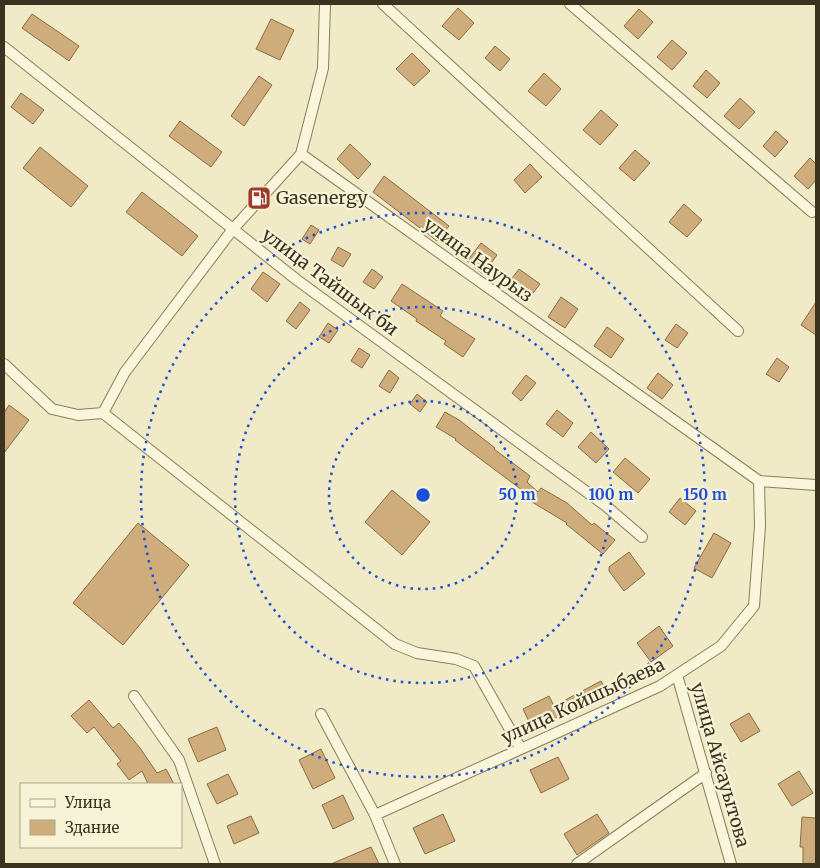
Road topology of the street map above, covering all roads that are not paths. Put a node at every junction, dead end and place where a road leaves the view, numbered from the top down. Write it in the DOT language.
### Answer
graph roads {
  1 [pos="325,4"];
  2 [pos="382,4"];
  3 [pos="570,4"];
  4 [pos="4,47"];
  5 [pos="301,154"];
  6 [pos="812,212"];
  7 [pos="233,229"];
  8 [pos="738,331"];
  9 [pos="4,364"];
  10 [pos="103,413"];
  11 [pos="760,481"];
  12 [pos="816,485"];
  13 [pos="642,537"];
  14 [pos="677,675"];
  15 [pos="134,696"];
  16 [pos="321,714"];
  17 [pos="521,749"];
  18 [pos="706,773"];
  19 [pos="375,815"];
  20 [pos="215,864"];
  21 [pos="396,864"];
  22 [pos="577,864"];
  23 [pos="731,864"];
  1 -- 5 [label="street"];
  2 -- 8 [label="street"];
  3 -- 6 [label="street"];
  4 -- 7 [label="street, улица Тайшык би"];
  5 -- 7 [label="street"];
  5 -- 11 [label="street, улица Наурыз"];
  7 -- 10 [label="street"];
  7 -- 13 [label="street, улица Тайшык би"];
  9 -- 10 [label="street"];
  10 -- 17 [label="street"];
  11 -- 12 [label="street"];
  11 -- 14 [label="street, улица Койшыбаева"];
  14 -- 17 [label="street, улица Койшыбаева"];
  14 -- 18 [label="street, улица Айсауытова"];
  15 -- 20 [label="street"];
  16 -- 19 [label="street"];
  17 -- 19 [label="street, улица Койшыбаева"];
  18 -- 22 [label="street"];
  18 -- 23 [label="street, улица Айсауытова"];
  19 -- 21 [label="street"];
}
